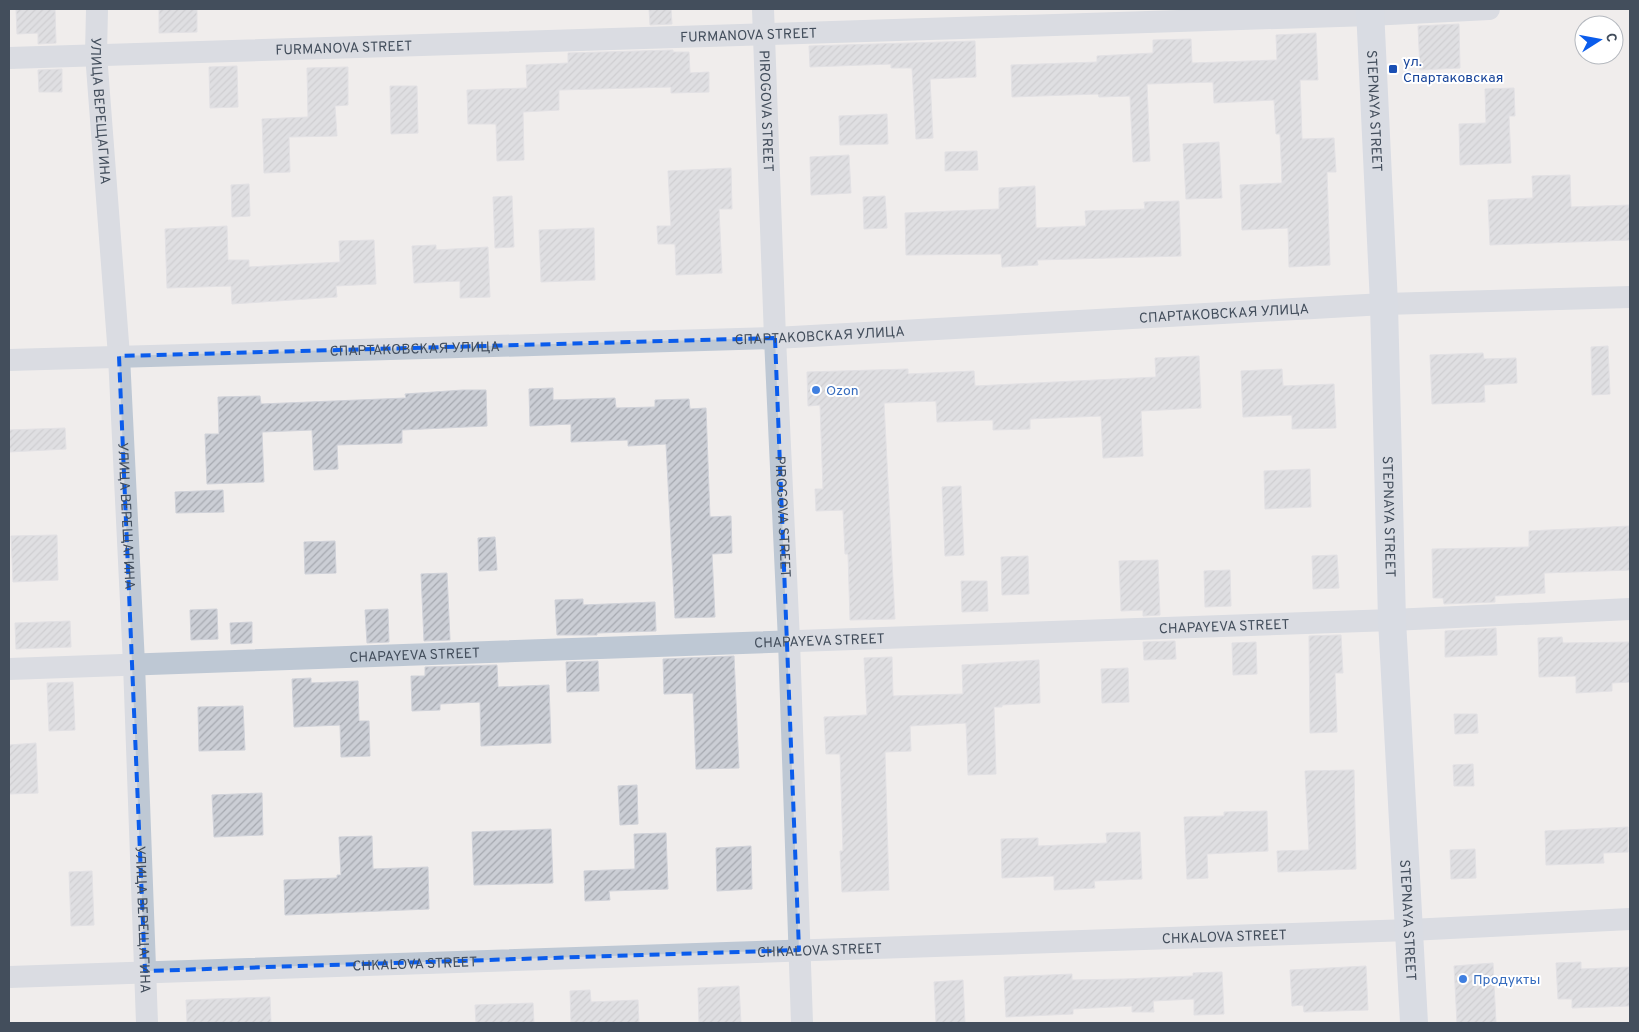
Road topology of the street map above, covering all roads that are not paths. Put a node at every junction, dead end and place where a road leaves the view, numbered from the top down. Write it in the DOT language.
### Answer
graph roads {
  1 [pos="97,9"];
  2 [pos="763,9"];
  3 [pos="1488,9"];
  4 [pos="1370,12"];
  5 [pos="763,33"];
  6 [pos="96,54"];
  7 [pos="9,58"];
  8 [pos="1630,297"];
  9 [pos="1384,304"];
  10 [pos="775,338"];
  11 [pos="119,356"];
  12 [pos="9,360"];
  13 [pos="1630,609"];
  14 [pos="1392,620"];
  15 [pos="790,641"];
  16 [pos="134,664"];
  17 [pos="9,669"];
  18 [pos="1630,920"];
  19 [pos="1410,930"];
  20 [pos="799,950"];
  21 [pos="145,971"];
  22 [pos="9,977"];
  23 [pos="147,1023"];
  24 [pos="802,1023"];
  25 [pos="1414,1023"];
  1 -- 6 [label="street, УЛИЦА ВЕРЕЩАГИНА"];
  2 -- 5 [label="street, PIROGOVA STREET"];
  3 -- 4 [label="street, FURMANOVA STREET"];
  4 -- 5 [label="street, FURMANOVA STREET"];
  4 -- 9 [label="main road, STEPNAYA STREET"];
  5 -- 6 [label="street, FURMANOVA STREET"];
  5 -- 10 [label="street, PIROGOVA STREET"];
  6 -- 7 [label="street, FURMANOVA STREET"];
  6 -- 11 [label="street, УЛИЦА ВЕРЕЩАГИНА"];
  8 -- 9 [label="street, СПАРТАКОВСКАЯ УЛИЦА"];
  9 -- 10 [label="street, СПАРТАКОВСКАЯ УЛИЦА"];
  9 -- 14 [label="main road, STEPNAYA STREET"];
  10 -- 11 [label="street, СПАРТАКОВСКАЯ УЛИЦА"];
  10 -- 15 [label="street, PIROGOVA STREET"];
  11 -- 12 [label="street, СПАРТАКОВСКАЯ УЛИЦА"];
  11 -- 16 [label="street, УЛИЦА ВЕРЕЩАГИНА"];
  13 -- 14 [label="street, CHAPAYEVA STREET"];
  14 -- 15 [label="street, CHAPAYEVA STREET"];
  14 -- 19 [label="main road, STEPNAYA STREET"];
  15 -- 16 [label="street, CHAPAYEVA STREET"];
  15 -- 20 [label="street, PIROGOVA STREET"];
  16 -- 17 [label="street, CHAPAYEVA STREET"];
  16 -- 21 [label="street, УЛИЦА ВЕРЕЩАГИНА"];
  18 -- 19 [label="street, CHKALOVA STREET"];
  19 -- 20 [label="street, CHKALOVA STREET"];
  19 -- 25 [label="main road, STEPNAYA STREET"];
  20 -- 21 [label="street, CHKALOVA STREET"];
  20 -- 24 [label="street, PIROGOVA STREET"];
  21 -- 22 [label="street, CHKALOVA STREET"];
  21 -- 23 [label="street, УЛИЦА ВЕРЕЩАГИНА"];
}
